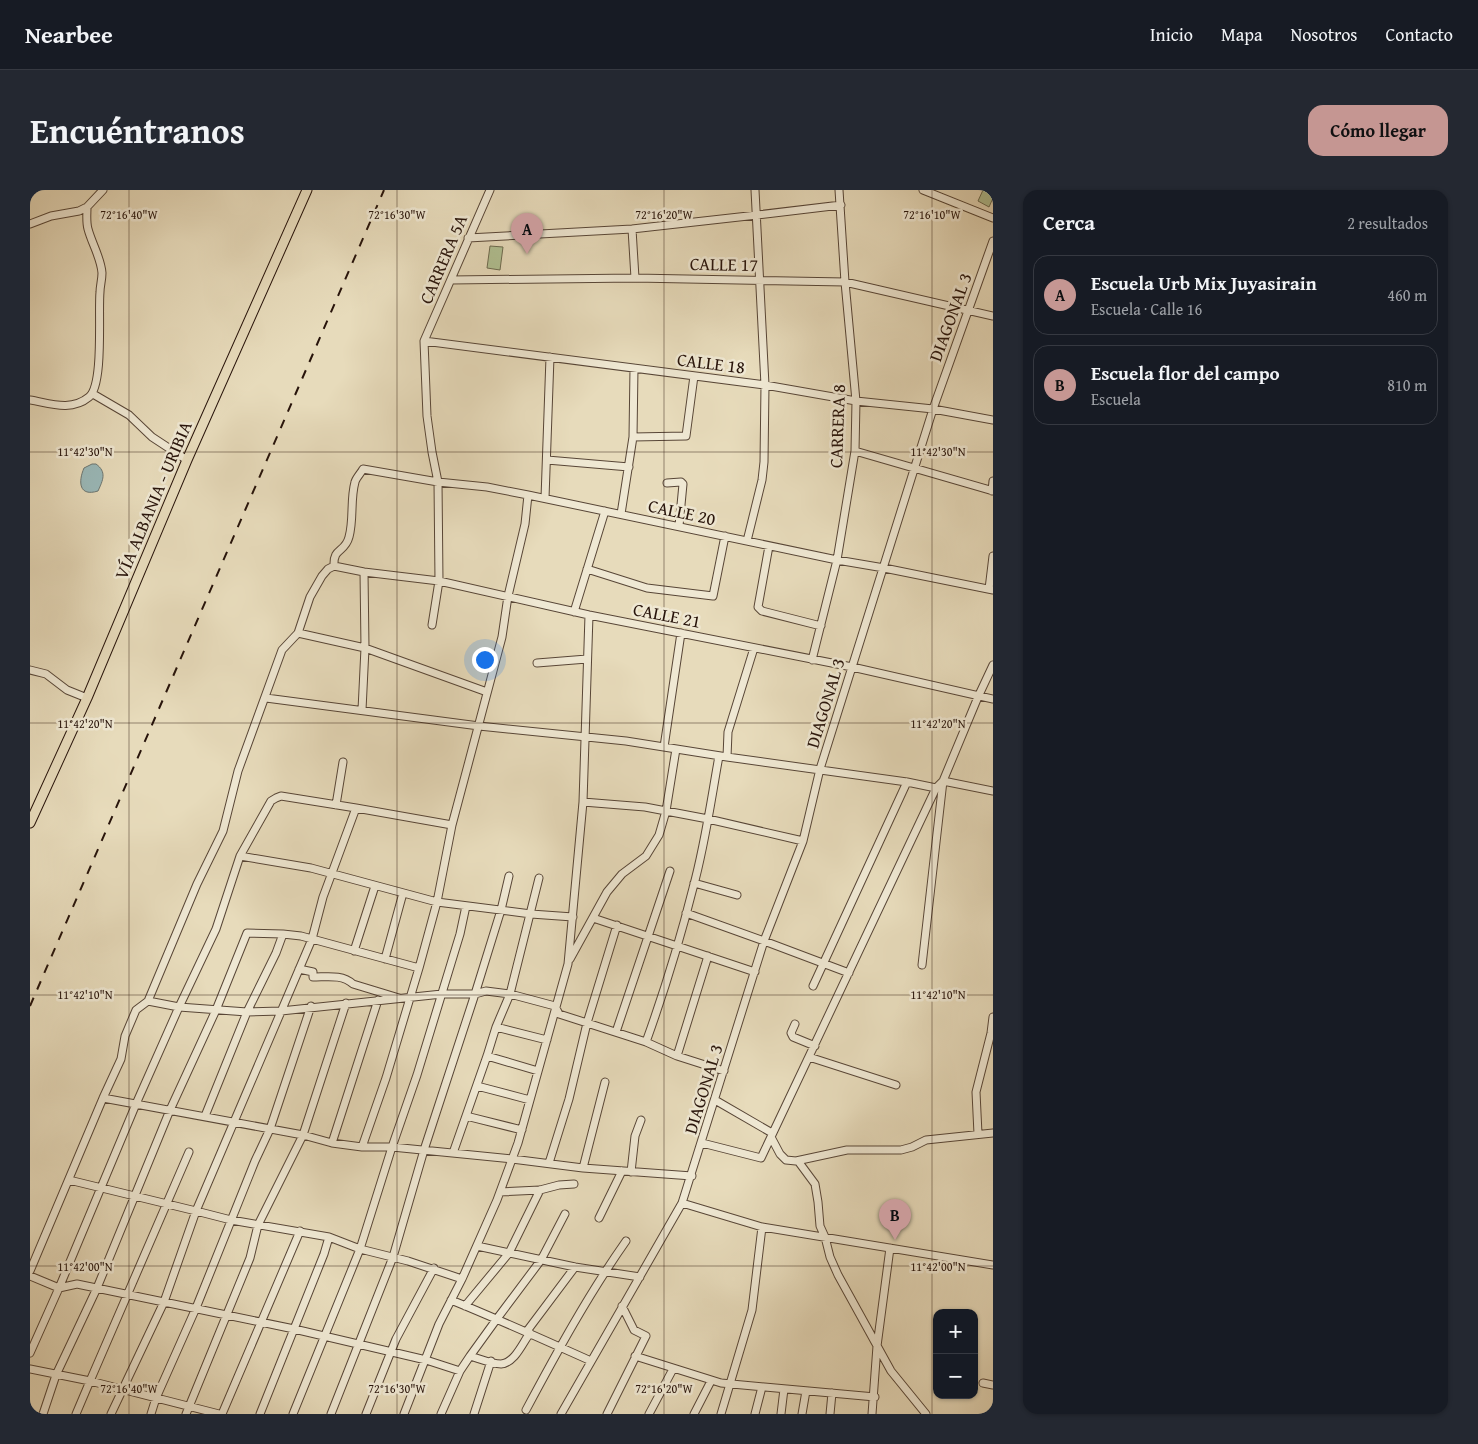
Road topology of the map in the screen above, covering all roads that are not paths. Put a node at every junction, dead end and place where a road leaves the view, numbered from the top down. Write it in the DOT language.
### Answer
graph roads {
  1 [pos="103,190"];
  2 [pos="307,190"];
  3 [pos="490,190"];
  4 [pos="756,190"];
  5 [pos="839,190"];
  6 [pos="923,190"];
  7 [pos="841,204"];
  8 [pos="87,207"];
  9 [pos="757,216"];
  10 [pos="993,218"];
  11 [pos="30,224"];
  12 [pos="632,229"];
  13 [pos="468,238"];
  14 [pos="993,241"];
  15 [pos="635,278"];
  16 [pos="761,279"];
  17 [pos="451,280"];
  18 [pos="845,282"];
  19 [pos="969,310"];
  20 [pos="993,316"];
  21 [pos="424,341"];
  22 [pos="550,357"];
  23 [pos="634,368"];
  24 [pos="694,376"];
  25 [pos="765,385"];
  26 [pos="92,394"];
  27 [pos="30,400"];
  28 [pos="856,401"];
  29 [pos="934,409"];
  30 [pos="993,420"];
  31 [pos="633,436"];
  32 [pos="855,451"];
  33 [pos="188,460"];
  34 [pos="548,460"];
  35 [pos="629,467"];
  36 [pos="916,468"];
  37 [pos="993,480"];
  38 [pos="438,482"];
  39 [pos="667,484"];
  40 [pos="992,491"];
  41 [pos="528,495"];
  42 [pos="545,498"];
  43 [pos="605,511"];
  44 [pos="621,514"];
  45 [pos="679,526"];
  46 [pos="725,536"];
  47 [pos="747,541"];
  48 [pos="769,546"];
  49 [pos="993,556"];
  50 [pos="837,560"];
  51 [pos="334,566"];
  52 [pos="884,568"];
  53 [pos="587,569"];
  54 [pos="364,572"];
  55 [pos="439,581"];
  56 [pos="991,590"];
  57 [pos="508,596"];
  58 [pos="574,612"];
  59 [pos="589,615"];
  60 [pos="432,625"];
  61 [pos="821,626"];
  62 [pos="298,633"];
  63 [pos="681,633"];
  64 [pos="365,648"];
  65 [pos="754,648"];
  66 [pos="587,659"];
  67 [pos="812,660"];
  68 [pos="537,663"];
  69 [pos="993,665"];
  70 [pos="852,668"];
  71 [pos="30,670"];
  72 [pos="487,692"];
  73 [pos="978,697"];
  74 [pos="87,698"];
  75 [pos="266,698"];
  76 [pos="993,699"];
  77 [pos="362,710"];
  78 [pos="479,726"];
  79 [pos="585,736"];
  80 [pos="664,747"];
  81 [pos="676,749"];
  82 [pos="723,757"];
  83 [pos="342,762"];
  84 [pos="820,769"];
  85 [pos="943,781"];
  86 [pos="907,782"];
  87 [pos="936,788"];
  88 [pos="993,791"];
  89 [pos="583,802"];
  90 [pos="336,805"];
  91 [pos="356,808"];
  92 [pos="666,812"];
  93 [pos="31,818"];
  94 [pos="708,819"];
  95 [pos="452,825"];
  96 [pos="804,841"];
  97 [pos="240,856"];
  98 [pos="670,871"];
  99 [pos="331,874"];
  100 [pos="509,876"];
  101 [pos="539,878"];
  102 [pos="694,883"];
  103 [pos="375,886"];
  104 [pos="403,893"];
  105 [pos="737,895"];
  106 [pos="437,902"];
  107 [pos="466,906"];
  108 [pos="500,910"];
  109 [pos="686,913"];
  110 [pos="531,914"];
  111 [pos="573,917"];
  112 [pos="593,918"];
  113 [pos="617,925"];
  114 [pos="283,934"];
  115 [pos="648,935"];
  116 [pos="312,939"];
  117 [pos="764,941"];
  118 [pos="677,945"];
  119 [pos="354,951"];
  120 [pos="708,956"];
  121 [pos="385,959"];
  122 [pos="824,962"];
  123 [pos="568,964"];
  124 [pos="922,965"];
  125 [pos="300,968"];
  126 [pos="419,968"];
  127 [pos="755,972"];
  128 [pos="849,973"];
  129 [pos="814,986"];
  130 [pos="442,994"];
  131 [pos="475,994"];
  132 [pos="510,994"];
  133 [pos="399,998"];
  134 [pos="410,998"];
  135 [pos="378,1000"];
  136 [pos="148,1001"];
  137 [pos="346,1003"];
  138 [pos="311,1006"];
  139 [pos="555,1006"];
  140 [pos="179,1007"];
  141 [pos="216,1010"];
  142 [pos="281,1010"];
  143 [pos="247,1012"];
  144 [pos="993,1017"];
  145 [pos="587,1023"];
  146 [pos="795,1024"];
  147 [pos="496,1027"];
  148 [pos="616,1032"];
  149 [pos="992,1033"];
  150 [pos="547,1040"];
  151 [pos="646,1042"];
  152 [pos="815,1046"];
  153 [pos="487,1056"];
  154 [pos="677,1056"];
  155 [pos="809,1057"];
  156 [pos="538,1070"];
  157 [pos="724,1071"];
  158 [pos="605,1082"];
  159 [pos="896,1085"];
  160 [pos="477,1086"];
  161 [pos="102,1098"];
  162 [pos="530,1100"];
  163 [pos="715,1100"];
  164 [pos="136,1104"];
  165 [pos="170,1110"];
  166 [pos="205,1116"];
  167 [pos="466,1116"];
  168 [pos="641,1120"];
  169 [pos="234,1122"];
  170 [pos="270,1129"];
  171 [pos="522,1130"];
  172 [pos="993,1132"];
  173 [pos="978,1134"];
  174 [pos="303,1135"];
  175 [pos="772,1135"];
  176 [pos="702,1143"];
  177 [pos="332,1144"];
  178 [pos="362,1147"];
  179 [pos="392,1147"];
  180 [pos="424,1150"];
  181 [pos="189,1152"];
  182 [pos="453,1153"];
  183 [pos="512,1159"];
  184 [pos="798,1161"];
  185 [pos="549,1163"];
  186 [pos="583,1168"];
  187 [pos="622,1171"];
  188 [pos="631,1172"];
  189 [pos="692,1176"];
  190 [pos="69,1180"];
  191 [pos="574,1184"];
  192 [pos="101,1188"];
  193 [pos="540,1190"];
  194 [pos="500,1192"];
  195 [pos="135,1196"];
  196 [pos="682,1203"];
  197 [pos="166,1204"];
  198 [pos="196,1212"];
  199 [pos="565,1214"];
  200 [pos="599,1218"];
  201 [pos="231,1220"];
  202 [pos="258,1225"];
  203 [pos="762,1227"];
  204 [pos="300,1231"];
  205 [pos="329,1237"];
  206 [pos="825,1237"];
  207 [pos="626,1241"];
  208 [pos="477,1246"];
  209 [pos="890,1248"];
  210 [pos="360,1249"];
  211 [pos="509,1253"];
  212 [pos="393,1257"];
  213 [pos="541,1260"];
  214 [pos="993,1265"];
  215 [pos="574,1267"];
  216 [pos="434,1268"];
  217 [pos="30,1271"];
  218 [pos="605,1272"];
  219 [pos="30,1276"];
  220 [pos="640,1277"];
  221 [pos="462,1279"];
  222 [pos="60,1288"];
  223 [pos="97,1288"];
  224 [pos="128,1294"];
  225 [pos="451,1300"];
  226 [pos="164,1302"];
  227 [pos="465,1306"];
  228 [pos="622,1306"];
  229 [pos="196,1308"];
  230 [pos="226,1315"];
  231 [pos="496,1320"];
  232 [pos="261,1322"];
  233 [pos="294,1329"];
  234 [pos="528,1332"];
  235 [pos="326,1336"];
  236 [pos="359,1344"];
  237 [pos="877,1346"];
  238 [pos="559,1347"];
  239 [pos="390,1351"];
  240 [pos="30,1353"];
  241 [pos="470,1356"];
  242 [pos="635,1356"];
  243 [pos="426,1360"];
  244 [pos="491,1361"];
  245 [pos="591,1361"];
  246 [pos="30,1369"];
  247 [pos="673,1369"];
  248 [pos="460,1371"];
  249 [pos="56,1375"];
  250 [pos="90,1381"];
  251 [pos="711,1381"];
  252 [pos="983,1383"];
  253 [pos="730,1384"];
  254 [pos="993,1385"];
  255 [pos="762,1387"];
  256 [pos="784,1389"];
  257 [pos="123,1390"];
  258 [pos="806,1391"];
  259 [pos="832,1393"];
  260 [pos="875,1397"];
  261 [pos="156,1398"];
  262 [pos="189,1406"];
  263 [pos="526,1410"];
  264 [pos="43,1414"];
  265 [pos="76,1414"];
  266 [pos="110,1414"];
  267 [pos="151,1414"];
  268 [pos="186,1414"];
  269 [pos="221,1414"];
  270 [pos="260,1414"];
  271 [pos="293,1414"];
  272 [pos="331,1414"];
  273 [pos="366,1414"];
  274 [pos="404,1414"];
  275 [pos="441,1414"];
  276 [pos="474,1414"];
  277 [pos="561,1414"];
  278 [pos="607,1414"];
  279 [pos="649,1414"];
  280 [pos="694,1414"];
  281 [pos="721,1414"];
  282 [pos="755,1414"];
  283 [pos="781,1414"];
  284 [pos="802,1414"];
  285 [pos="830,1414"];
  286 [pos="872,1414"];
  287 [pos="926,1414"];
  1 -- 8 [label="street"];
  2 -- 33 [label="main road, VÍA ALBANIA - URIBIA"];
  3 -- 13 [label="street, CARRERA 5A"];
  4 -- 9 [label="street"];
  5 -- 7 [label="street, CARRERA 8"];
  6 -- 10 [label="street"];
  7 -- 9 [label="street"];
  7 -- 18 [label="street, CARRERA 8"];
  8 -- 11 [label="street"];
  8 -- 26 [label="street"];
  9 -- 12 [label="street"];
  9 -- 16 [label="street"];
  12 -- 13 [label="street"];
  12 -- 15 [label="street"];
  13 -- 17 [label="street, CARRERA 5A"];
  14 -- 19 [label="street, DIAGONAL 3"];
  15 -- 16 [label="street, CALLE 17"];
  15 -- 17 [label="street, CALLE 17"];
  16 -- 18 [label="street, CALLE 17"];
  16 -- 25 [label="street"];
  17 -- 21 [label="street, CARRERA 5A"];
  18 -- 19 [label="street, CALLE 17"];
  18 -- 28 [label="street, CARRERA 8"];
  19 -- 20 [label="street, CALLE 17"];
  19 -- 29 [label="street, DIAGONAL 3"];
  21 -- 22 [label="street, CALLE 18"];
  21 -- 38 [label="street"];
  22 -- 23 [label="street, CALLE 18"];
  22 -- 34 [label="street"];
  23 -- 24 [label="street, CALLE 18"];
  23 -- 31 [label="street"];
  24 -- 25 [label="street, CALLE 18"];
  24 -- 31 [label="street"];
  25 -- 28 [label="street, CALLE 18"];
  25 -- 47 [label="street"];
  26 -- 27 [label="street"];
  26 -- 33 [label="street"];
  28 -- 29 [label="street, CALLE 18"];
  28 -- 32 [label="street, CARRERA 8"];
  29 -- 30 [label="street, CALLE 18"];
  29 -- 36 [label="street, DIAGONAL 3"];
  31 -- 35 [label="street"];
  32 -- 36 [label="street"];
  32 -- 50 [label="street, CARRERA 8"];
  33 -- 74 [label="main road, VÍA ALBANIA - URIBIA"];
  34 -- 35 [label="street"];
  34 -- 42 [label="street"];
  35 -- 44 [label="street"];
  36 -- 40 [label="street"];
  36 -- 52 [label="street, DIAGONAL 3"];
  37 -- 40 [label="street"];
  38 -- 41 [label="street, CALLE 20"];
  38 -- 51 [label="street, CALLE 20"];
  38 -- 55 [label="street"];
  39 -- 45 [label="street"];
  41 -- 42 [label="street, CALLE 20"];
  41 -- 57 [label="street"];
  42 -- 43 [label="street, CALLE 20"];
  43 -- 44 [label="street, CALLE 20"];
  43 -- 53 [label="street"];
  44 -- 45 [label="street, CALLE 20"];
  45 -- 46 [label="street, CALLE 20"];
  46 -- 47 [label="street, CALLE 20"];
  46 -- 53 [label="street"];
  47 -- 48 [label="street, CALLE 20"];
  48 -- 50 [label="street, CALLE 20"];
  48 -- 61 [label="street"];
  49 -- 56 [label="street"];
  50 -- 52 [label="street, CALLE 20"];
  50 -- 61 [label="street, CARRERA 8"];
  51 -- 54 [label="street, CALLE 21"];
  51 -- 62 [label="street"];
  52 -- 56 [label="street, CALLE 20"];
  52 -- 70 [label="street, DIAGONAL 3"];
  53 -- 58 [label="street"];
  54 -- 55 [label="street, CALLE 21"];
  54 -- 64 [label="street"];
  55 -- 57 [label="street, CALLE 21"];
  55 -- 60 [label="street"];
  57 -- 58 [label="street, CALLE 21"];
  57 -- 72 [label="street"];
  58 -- 59 [label="street, CALLE 21"];
  59 -- 63 [label="street, CALLE 21"];
  59 -- 66 [label="street"];
  61 -- 67 [label="street, CARRERA 8"];
  62 -- 64 [label="street"];
  62 -- 75 [label="street"];
  63 -- 65 [label="street, CALLE 21"];
  63 -- 80 [label="street"];
  64 -- 72 [label="street"];
  64 -- 77 [label="street"];
  65 -- 67 [label="street, CALLE 21"];
  65 -- 82 [label="street"];
  66 -- 68 [label="street"];
  66 -- 79 [label="street"];
  67 -- 70 [label="street, CALLE 21"];
  69 -- 73 [label="street"];
  70 -- 73 [label="street, CALLE 21"];
  70 -- 84 [label="street, DIAGONAL 3"];
  71 -- 74 [label="street"];
  72 -- 78 [label="street"];
  73 -- 76 [label="street, CALLE 21"];
  73 -- 85 [label="street"];
  74 -- 93 [label="main road, VÍA ALBANIA - URIBIA"];
  75 -- 77 [label="street"];
  75 -- 136 [label="street"];
  77 -- 78 [label="street"];
  78 -- 79 [label="street"];
  78 -- 95 [label="street"];
  79 -- 80 [label="street"];
  79 -- 89 [label="street"];
  80 -- 81 [label="street"];
  81 -- 82 [label="street"];
  81 -- 92 [label="street"];
  82 -- 84 [label="street"];
  82 -- 94 [label="street"];
  83 -- 90 [label="street"];
  84 -- 86 [label="street"];
  84 -- 96 [label="street, DIAGONAL 3"];
  85 -- 87 [label="street"];
  85 -- 88 [label="street"];
  85 -- 124 [label="street"];
  86 -- 87 [label="street"];
  86 -- 122 [label="street"];
  87 -- 128 [label="street"];
  89 -- 92 [label="street"];
  89 -- 111 [label="street"];
  90 -- 91 [label="street"];
  90 -- 97 [label="street"];
  91 -- 95 [label="street"];
  91 -- 99 [label="street"];
  92 -- 94 [label="street"];
  92 -- 112 [label="street"];
  94 -- 96 [label="street"];
  94 -- 102 [label="street"];
  95 -- 106 [label="street"];
  96 -- 117 [label="street, DIAGONAL 3"];
  97 -- 99 [label="street"];
  97 -- 140 [label="street"];
  98 -- 115 [label="street"];
  99 -- 103 [label="street"];
  99 -- 116 [label="street"];
  100 -- 108 [label="street"];
  101 -- 110 [label="street"];
  102 -- 105 [label="street"];
  102 -- 109 [label="street"];
  103 -- 104 [label="street"];
  103 -- 119 [label="street"];
  104 -- 106 [label="street"];
  104 -- 121 [label="street"];
  106 -- 107 [label="street"];
  106 -- 126 [label="street"];
  107 -- 108 [label="street"];
  107 -- 130 [label="street"];
  108 -- 110 [label="street"];
  108 -- 131 [label="street"];
  109 -- 117 [label="street"];
  109 -- 118 [label="street"];
  110 -- 111 [label="street"];
  110 -- 132 [label="street"];
  111 -- 123 [label="street"];
  112 -- 113 [label="street"];
  112 -- 123 [label="street"];
  113 -- 115 [label="street"];
  113 -- 145 [label="street"];
  114 -- 116 [label="street"];
  114 -- 141 [label="street"];
  114 -- 143 [label="street"];
  115 -- 118 [label="street"];
  115 -- 148 [label="street"];
  116 -- 119 [label="street"];
  116 -- 125 [label="street"];
  117 -- 122 [label="street"];
  117 -- 127 [label="street, DIAGONAL 3"];
  118 -- 120 [label="street"];
  118 -- 151 [label="street"];
  119 -- 121 [label="street"];
  120 -- 127 [label="street"];
  120 -- 154 [label="street"];
  121 -- 126 [label="street"];
  122 -- 128 [label="street"];
  122 -- 129 [label="street"];
  123 -- 139 [label="street"];
  125 -- 133 [label="street"];
  125 -- 142 [label="street"];
  126 -- 134 [label="street"];
  127 -- 157 [label="street, DIAGONAL 3"];
  128 -- 152 [label="street"];
  130 -- 131 [label="street"];
  130 -- 134 [label="street"];
  130 -- 179 [label="street"];
  131 -- 132 [label="street"];
  131 -- 180 [label="street"];
  132 -- 139 [label="street"];
  132 -- 147 [label="street"];
  133 -- 134 [label="street"];
  133 -- 135 [label="street"];
  134 -- 178 [label="street"];
  135 -- 137 [label="street"];
  135 -- 177 [label="street"];
  136 -- 140 [label="street"];
  136 -- 161 [label="street"];
  137 -- 138 [label="street"];
  137 -- 174 [label="street"];
  138 -- 142 [label="street"];
  138 -- 170 [label="street"];
  139 -- 145 [label="street"];
  139 -- 150 [label="street"];
  140 -- 141 [label="street"];
  140 -- 164 [label="street"];
  141 -- 143 [label="street"];
  141 -- 165 [label="street"];
  142 -- 143 [label="street"];
  142 -- 169 [label="street"];
  143 -- 166 [label="street"];
  144 -- 149 [label="street"];
  145 -- 148 [label="street"];
  145 -- 185 [label="street"];
  146 -- 152 [label="street"];
  147 -- 150 [label="street"];
  147 -- 153 [label="street"];
  148 -- 151 [label="street"];
  149 -- 173 [label="street"];
  150 -- 156 [label="street"];
  151 -- 154 [label="street"];
  152 -- 155 [label="street"];
  153 -- 156 [label="street"];
  153 -- 160 [label="street"];
  154 -- 157 [label="street"];
  155 -- 159 [label="street"];
  155 -- 175 [label="street"];
  156 -- 162 [label="street"];
  157 -- 163 [label="street, DIAGONAL 3"];
  158 -- 186 [label="street"];
  160 -- 162 [label="street"];
  160 -- 167 [label="street"];
  161 -- 164 [label="street"];
  161 -- 190 [label="street"];
  162 -- 171 [label="street"];
  163 -- 175 [label="street"];
  163 -- 176 [label="street, DIAGONAL 3"];
  164 -- 165 [label="street"];
  164 -- 192 [label="street"];
  165 -- 166 [label="street"];
  165 -- 195 [label="street"];
  166 -- 169 [label="street"];
  167 -- 171 [label="street"];
  167 -- 182 [label="street"];
  168 -- 188 [label="street"];
  169 -- 170 [label="street"];
  169 -- 198 [label="street"];
  170 -- 174 [label="street"];
  170 -- 201 [label="street"];
  171 -- 183 [label="street"];
  172 -- 173 [label="street"];
  173 -- 184 [label="street"];
  174 -- 177 [label="street"];
  174 -- 202 [label="street"];
  175 -- 176 [label="street"];
  175 -- 184 [label="street"];
  176 -- 189 [label="street, DIAGONAL 3"];
  177 -- 178 [label="street"];
  178 -- 179 [label="street"];
  179 -- 180 [label="street"];
  179 -- 210 [label="street"];
  180 -- 182 [label="street"];
  180 -- 212 [label="street"];
  181 -- 197 [label="street"];
  182 -- 183 [label="street"];
  183 -- 185 [label="street"];
  183 -- 194 [label="street"];
  184 -- 206 [label="street"];
  185 -- 186 [label="street"];
  186 -- 187 [label="street"];
  187 -- 188 [label="street"];
  187 -- 200 [label="street"];
  188 -- 189 [label="street"];
  189 -- 196 [label="street, DIAGONAL 3"];
  190 -- 192 [label="street"];
  190 -- 217 [label="street"];
  191 -- 193 [label="street"];
  192 -- 195 [label="street"];
  192 -- 222 [label="street"];
  193 -- 194 [label="street"];
  193 -- 211 [label="street"];
  194 -- 208 [label="street"];
  195 -- 197 [label="street"];
  195 -- 223 [label="street"];
  196 -- 203 [label="street"];
  196 -- 220 [label="street, DIAGONAL 3"];
  197 -- 198 [label="street"];
  197 -- 224 [label="street"];
  198 -- 201 [label="street"];
  198 -- 226 [label="street"];
  199 -- 213 [label="street"];
  201 -- 202 [label="street"];
  201 -- 229 [label="street"];
  202 -- 204 [label="street"];
  202 -- 230 [label="street"];
  203 -- 206 [label="street"];
  203 -- 253 [label="street"];
  204 -- 205 [label="street"];
  204 -- 232 [label="street"];
  205 -- 210 [label="street"];
  205 -- 233 [label="street"];
  206 -- 209 [label="street"];
  206 -- 237 [label="street"];
  207 -- 218 [label="street"];
  208 -- 211 [label="street"];
  208 -- 221 [label="street"];
  209 -- 214 [label="street"];
  209 -- 237 [label="street"];
  210 -- 212 [label="street"];
  210 -- 235 [label="street"];
  211 -- 213 [label="street"];
  211 -- 227 [label="street"];
  212 -- 216 [label="street"];
  212 -- 236 [label="street"];
  213 -- 215 [label="street"];
  213 -- 231 [label="street"];
  215 -- 218 [label="street"];
  215 -- 234 [label="street"];
  216 -- 221 [label="street"];
  216 -- 239 [label="street"];
  218 -- 220 [label="street"];
  218 -- 238 [label="street"];
  219 -- 222 [label="street"];
  220 -- 228 [label="street, DIAGONAL 3"];
  221 -- 225 [label="street"];
  222 -- 223 [label="street"];
  222 -- 240 [label="street"];
  223 -- 224 [label="street"];
  223 -- 249 [label="street"];
  224 -- 226 [label="street"];
  224 -- 250 [label="street"];
  225 -- 227 [label="street"];
  225 -- 243 [label="street"];
  226 -- 229 [label="street"];
  226 -- 257 [label="street"];
  227 -- 231 [label="street"];
  228 -- 242 [label="street"];
  228 -- 245 [label="street, DIAGONAL 3"];
  229 -- 230 [label="street"];
  229 -- 261 [label="street"];
  230 -- 232 [label="street"];
  230 -- 262 [label="street"];
  231 -- 234 [label="street"];
  231 -- 241 [label="street"];
  232 -- 233 [label="street"];
  232 -- 269 [label="street"];
  233 -- 235 [label="street"];
  233 -- 270 [label="street"];
  234 -- 238 [label="street"];
  234 -- 244 [label="street"];
  235 -- 236 [label="street"];
  235 -- 271 [label="street"];
  236 -- 239 [label="street"];
  236 -- 272 [label="street"];
  237 -- 260 [label="street"];
  237 -- 287 [label="street"];
  238 -- 245 [label="street"];
  238 -- 263 [label="street"];
  239 -- 243 [label="street"];
  239 -- 273 [label="street"];
  241 -- 244 [label="street"];
  241 -- 248 [label="street"];
  242 -- 247 [label="street"];
  242 -- 278 [label="street"];
  243 -- 248 [label="street"];
  243 -- 274 [label="street"];
  244 -- 276 [label="street"];
  245 -- 277 [label="street, DIAGONAL 3"];
  246 -- 249 [label="street"];
  247 -- 251 [label="street"];
  247 -- 279 [label="street"];
  248 -- 275 [label="street"];
  249 -- 250 [label="street"];
  249 -- 264 [label="street"];
  250 -- 257 [label="street"];
  250 -- 265 [label="street"];
  251 -- 253 [label="street"];
  251 -- 280 [label="street"];
  252 -- 254 [label="street"];
  253 -- 255 [label="street"];
  253 -- 281 [label="street"];
  255 -- 256 [label="street"];
  255 -- 282 [label="street"];
  256 -- 258 [label="street"];
  256 -- 283 [label="street"];
  257 -- 261 [label="street"];
  257 -- 266 [label="street"];
  258 -- 259 [label="street"];
  258 -- 284 [label="street"];
  259 -- 260 [label="street"];
  259 -- 285 [label="street"];
  260 -- 286 [label="street"];
  261 -- 262 [label="street"];
  261 -- 267 [label="street"];
  262 -- 268 [label="street"];
  262 -- 269 [label="street"];
}
